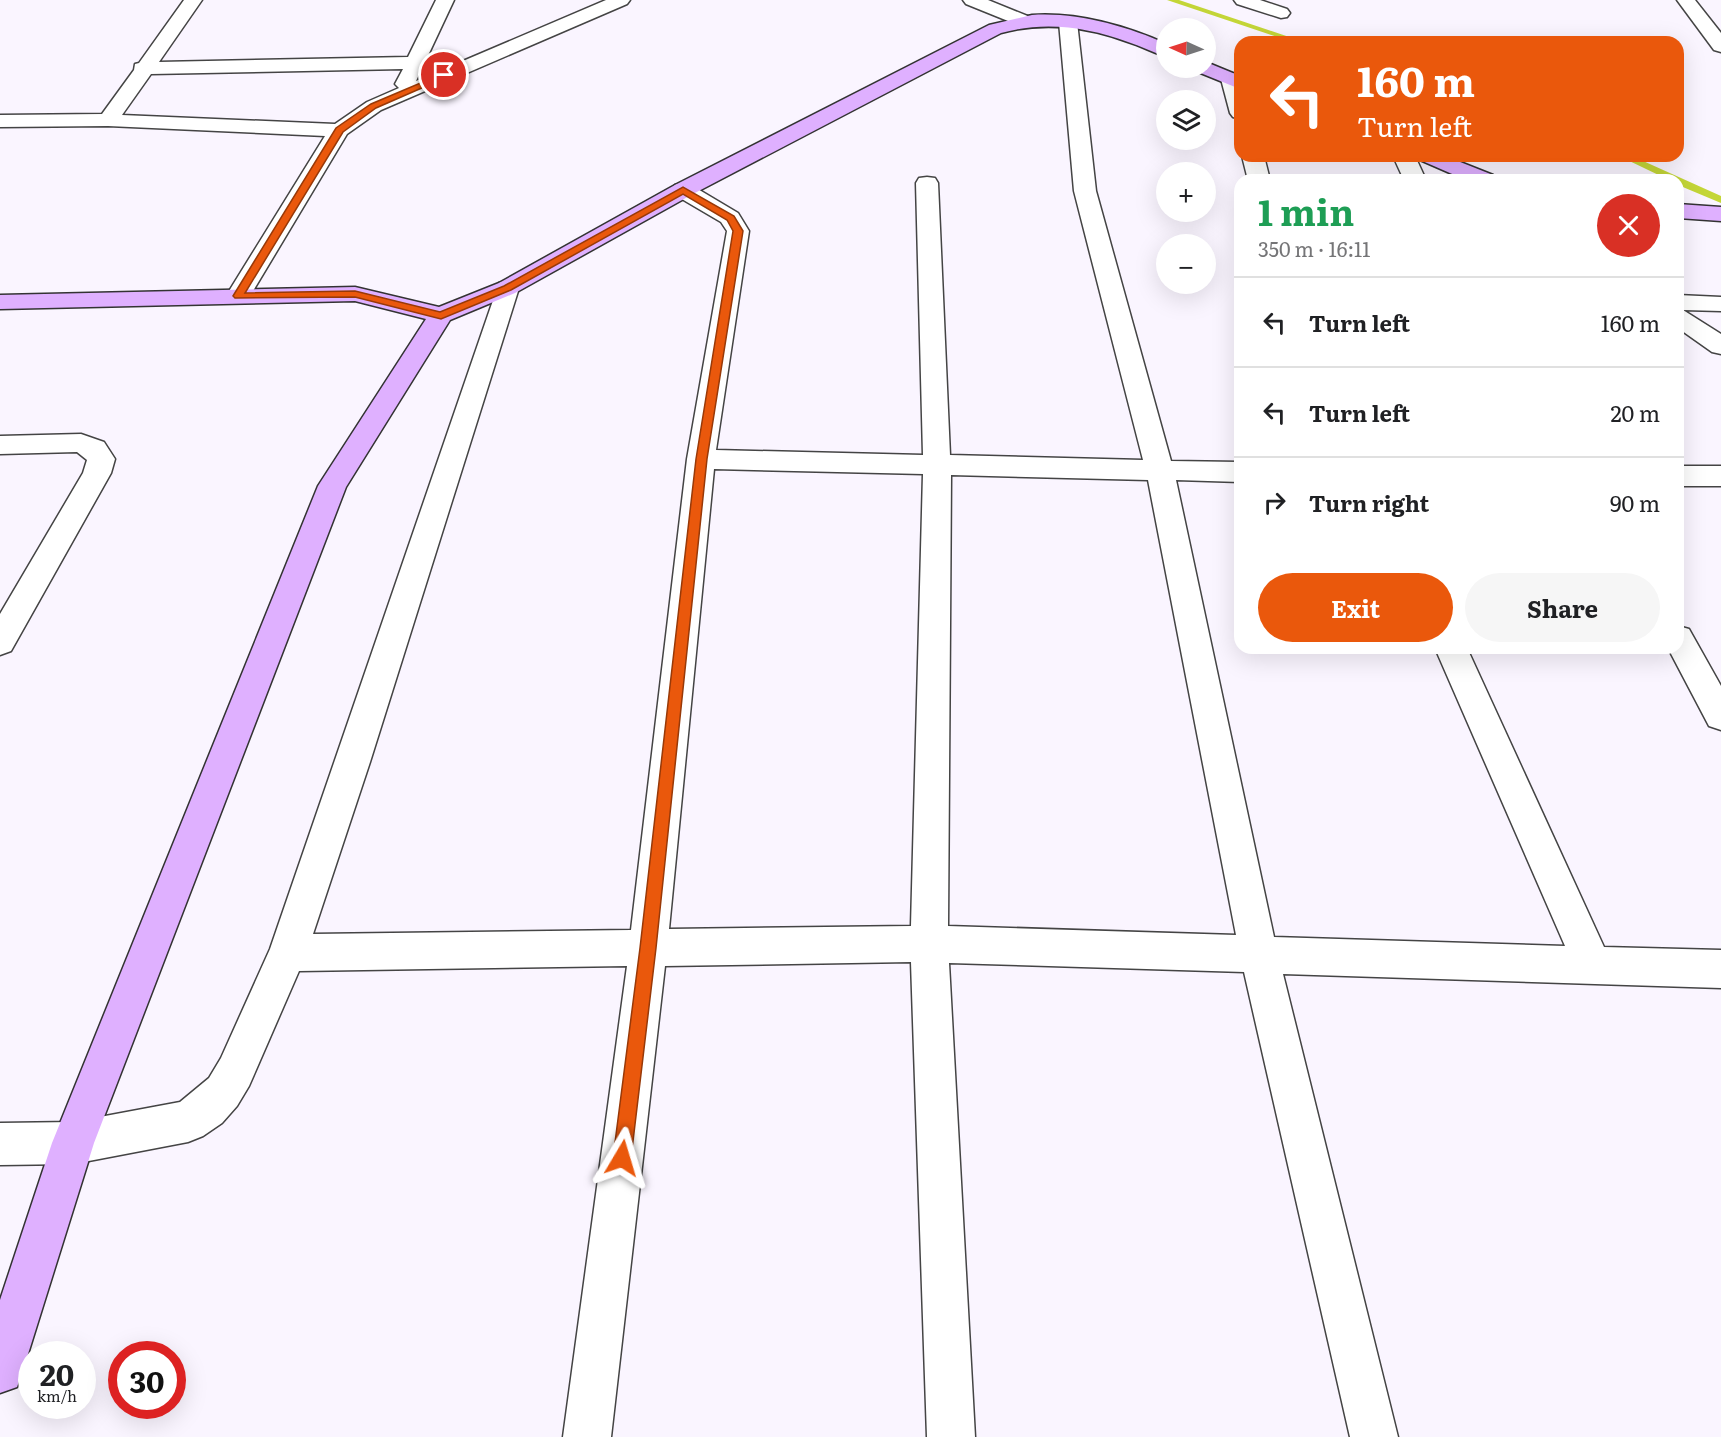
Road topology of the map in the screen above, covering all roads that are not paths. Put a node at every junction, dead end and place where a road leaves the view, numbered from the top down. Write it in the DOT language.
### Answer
graph roads {
  1 [pos="193,0"];
  2 [pos="445,0"];
  3 [pos="621,0"];
  4 [pos="972,0"];
  5 [pos="1243,0"];
  6 [pos="1691,6"];
  7 [pos="1281,13"];
  8 [pos="1721,13"];
  9 [pos="1024,21"];
  10 [pos="1068,22"];
  11 [pos="1156,46"];
  12 [pos="1721,46"];
  13 [pos="414,63"];
  14 [pos="142,68"];
  15 [pos="1216,73"];
  16 [pos="1234,80"];
  17 [pos="400,94"];
  18 [pos="108,120"];
  19 [pos="0,121"];
  20 [pos="339,130"];
  21 [pos="1442,162"];
  22 [pos="1470,174"];
  23 [pos="927,183"];
  24 [pos="683,190"];
  25 [pos="1684,211"];
  26 [pos="1721,214"];
  27 [pos="507,288"];
  28 [pos="238,296"];
  29 [pos="0,302"];
  30 [pos="1684,302"];
  31 [pos="1721,304"];
  32 [pos="441,315"];
  33 [pos="1684,320"];
  34 [pos="1721,346"];
  35 [pos="0,445"];
  36 [pos="701,459"];
  37 [pos="937,464"];
  38 [pos="1160,471"];
  39 [pos="1234,471"];
  40 [pos="1684,476"];
  41 [pos="1721,476"];
  42 [pos="0,642"];
  43 [pos="1684,649"];
  44 [pos="1454,654"];
  45 [pos="1721,716"];
  46 [pos="929,944"];
  47 [pos="648,948"];
  48 [pos="288,953"];
  49 [pos="1259,955"];
  50 [pos="1592,964"];
  51 [pos="1721,969"];
  52 [pos="73,1143"];
  53 [pos="0,1144"];
  54 [pos="0,1370"];
  55 [pos="587,1437"];
  56 [pos="951,1437"];
  57 [pos="1374,1437"];
  1 -- 14 [label="street"];
  2 -- 13 [label="street"];
  3 -- 17 [label="street"];
  4 -- 9 [label="street"];
  5 -- 7 [label="street"];
  6 -- 8 [label="street"];
  6 -- 12 [label="street"];
  9 -- 10 [label="street"];
  9 -- 24 [label="street"];
  10 -- 11 [label="street"];
  10 -- 38 [label="street"];
  13 -- 14 [label="street"];
  13 -- 17 [label="street"];
  14 -- 18 [label="street"];
  15 -- 16 [label="street"];
  17 -- 20 [label="street"];
  18 -- 19 [label="street"];
  18 -- 20 [label="street"];
  20 -- 28 [label="street"];
  21 -- 22 [label="street"];
  23 -- 37 [label="street"];
  24 -- 27 [label="street"];
  24 -- 36 [label="street"];
  25 -- 26 [label="street"];
  27 -- 32 [label="street"];
  27 -- 48 [label="street"];
  28 -- 29 [label="street"];
  28 -- 32 [label="street"];
  30 -- 31 [label="street"];
  32 -- 52 [label="street"];
  33 -- 34 [label="street"];
  35 -- 42 [label="street"];
  36 -- 37 [label="street"];
  36 -- 47 [label="street"];
  37 -- 38 [label="street"];
  37 -- 46 [label="street"];
  38 -- 39 [label="street"];
  38 -- 49 [label="street"];
  40 -- 41 [label="street"];
  43 -- 45 [label="street"];
  44 -- 50 [label="street"];
  46 -- 47 [label="street"];
  46 -- 49 [label="street"];
  46 -- 56 [label="street"];
  47 -- 48 [label="street"];
  47 -- 55 [label="street"];
  48 -- 52 [label="street"];
  49 -- 50 [label="street"];
  49 -- 57 [label="street"];
  50 -- 51 [label="street"];
  52 -- 53 [label="street"];
  52 -- 54 [label="street"];
}
